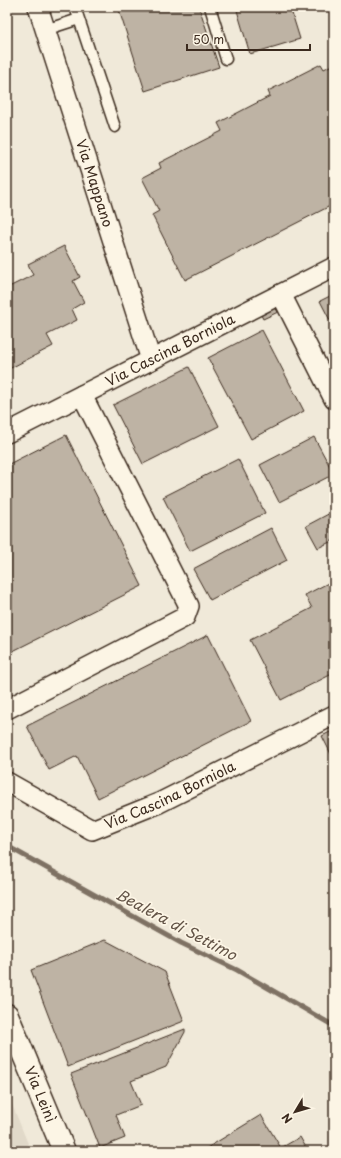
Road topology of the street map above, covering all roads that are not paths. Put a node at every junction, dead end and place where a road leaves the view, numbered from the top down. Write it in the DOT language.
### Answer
graph roads {
  1 [pos="38,7"];
  2 [pos="75,7"];
  3 [pos="210,7"];
  4 [pos="79,19"];
  5 [pos="45,30"];
  6 [pos="226,59"];
  7 [pos="115,127"];
  8 [pos="334,267"];
  9 [pos="281,294"];
  10 [pos="151,360"];
  11 [pos="82,395"];
  12 [pos="334,399"];
  13 [pos="7,433"];
  14 [pos="7,709"];
  15 [pos="334,715"];
  16 [pos="7,782"];
  17 [pos="7,1015"];
  18 [pos="64,1151"];
  1 -- 5 [label="street, Via Mappano"];
  2 -- 4 [label="lane"];
  3 -- 6 [label="lane"];
  4 -- 5 [label="lane"];
  4 -- 7 [label="lane"];
  5 -- 10 [label="street, Via Mappano"];
  8 -- 9 [label="street, Via Cascina Borniola"];
  9 -- 10 [label="street, Via Cascina Borniola"];
  9 -- 12 [label="street"];
  10 -- 11 [label="street, Via Cascina Borniola"];
  11 -- 13 [label="street, Via Cascina Borniola"];
  11 -- 14 [label="street"];
  15 -- 16 [label="street, Via Cascina Borniola"];
  17 -- 18 [label="street, Via Leinì"];
}
